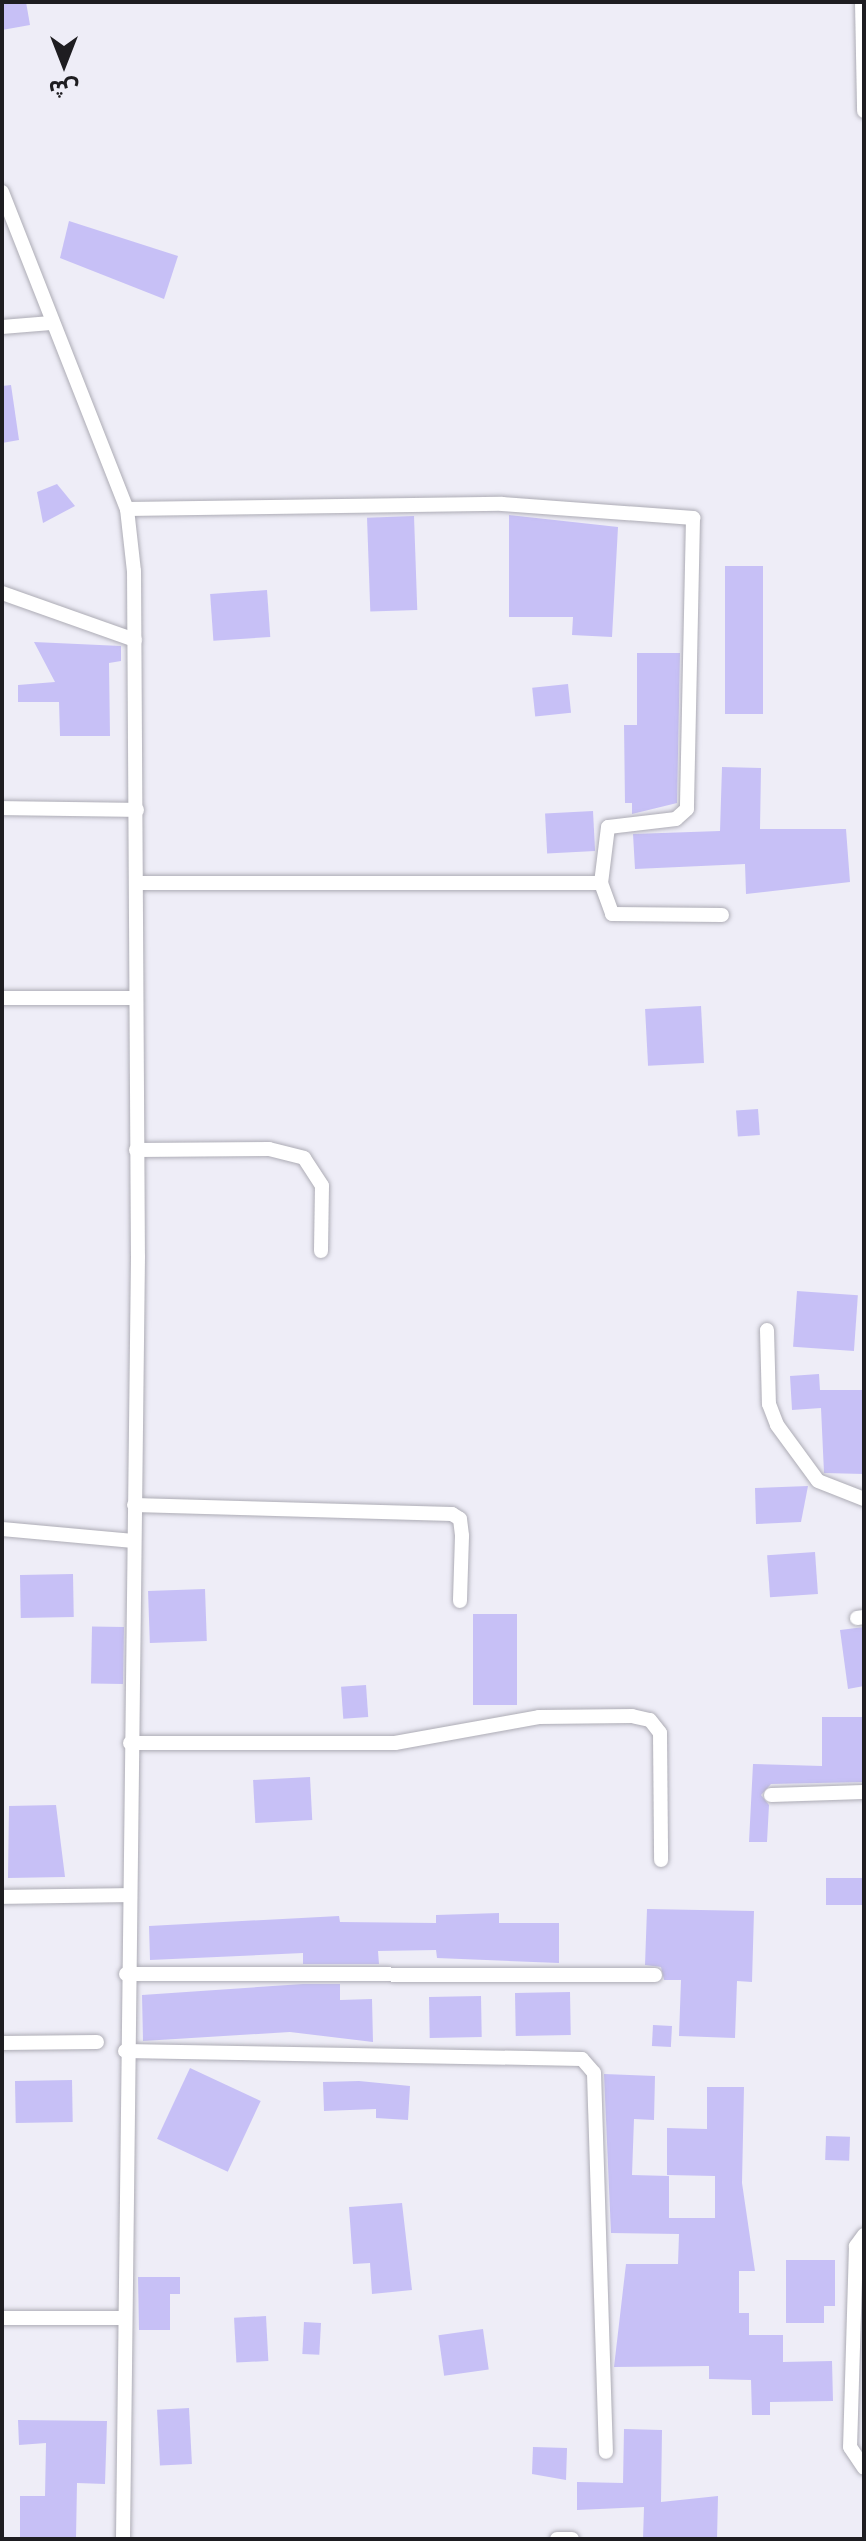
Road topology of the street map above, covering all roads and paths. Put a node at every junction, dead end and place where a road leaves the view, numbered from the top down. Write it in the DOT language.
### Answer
graph roads {
  1 [pos="862,2"];
  2 [pos="864,111"];
  3 [pos="2,192"];
  4 [pos="51,323"];
  5 [pos="2,327"];
  6 [pos="127,509"];
  7 [pos="2,593"];
  8 [pos="135,640"];
  9 [pos="2,808"];
  10 [pos="137,810"];
  11 [pos="136,883"];
  12 [pos="601,883"];
  13 [pos="722,915"];
  14 [pos="2,998"];
  15 [pos="135,998"];
  16 [pos="136,1150"];
  17 [pos="321,1251"];
  18 [pos="767,1330"];
  19 [pos="864,1499"];
  20 [pos="134,1505"];
  21 [pos="2,1529"];
  22 [pos="133,1541"];
  23 [pos="460,1601"];
  24 [pos="130,1743"];
  25 [pos="864,1792"];
  26 [pos="771,1795"];
  27 [pos="661,1860"];
  28 [pos="127,1895"];
  29 [pos="2,1897"];
  30 [pos="126,1974"];
  31 [pos="655,1975"];
  32 [pos="97,2042"];
  33 [pos="2,2043"];
  34 [pos="125,2051"];
  35 [pos="864,2235"];
  36 [pos="2,2318"];
  37 [pos="124,2318"];
  38 [pos="606,2452"];
  39 [pos="864,2468"];
  40 [pos="123,2539"];
  41 [pos="557,2539"];
  42 [pos="572,2539"];
  1 -- 2 [label="street"];
  3 -- 4 [label="street"];
  4 -- 5 [label="street"];
  4 -- 6 [label="street"];
  6 -- 8 [label="street"];
  6 -- 12 [label="street"];
  7 -- 8 [label="street"];
  8 -- 10 [label="street"];
  9 -- 10 [label="street"];
  10 -- 11 [label="street"];
  11 -- 12 [label="street"];
  11 -- 15 [label="street"];
  12 -- 13 [label="street"];
  14 -- 15 [label="street"];
  15 -- 16 [label="street"];
  16 -- 17 [label="street"];
  16 -- 20 [label="street"];
  18 -- 19 [label="street"];
  20 -- 22 [label="street"];
  20 -- 23 [label="street"];
  21 -- 22 [label="street"];
  22 -- 24 [label="street"];
  24 -- 27 [label="street"];
  24 -- 28 [label="street"];
  25 -- 26 [label="street"];
  28 -- 29 [label="street"];
  28 -- 30 [label="street"];
  30 -- 31 [label="street"];
  30 -- 34 [label="street"];
  32 -- 33 [label="street"];
  34 -- 37 [label="street"];
  34 -- 38 [label="street"];
  35 -- 39 [label="street"];
  36 -- 37 [label="street"];
  37 -- 40 [label="street"];
  41 -- 42 [label="street"];
}
